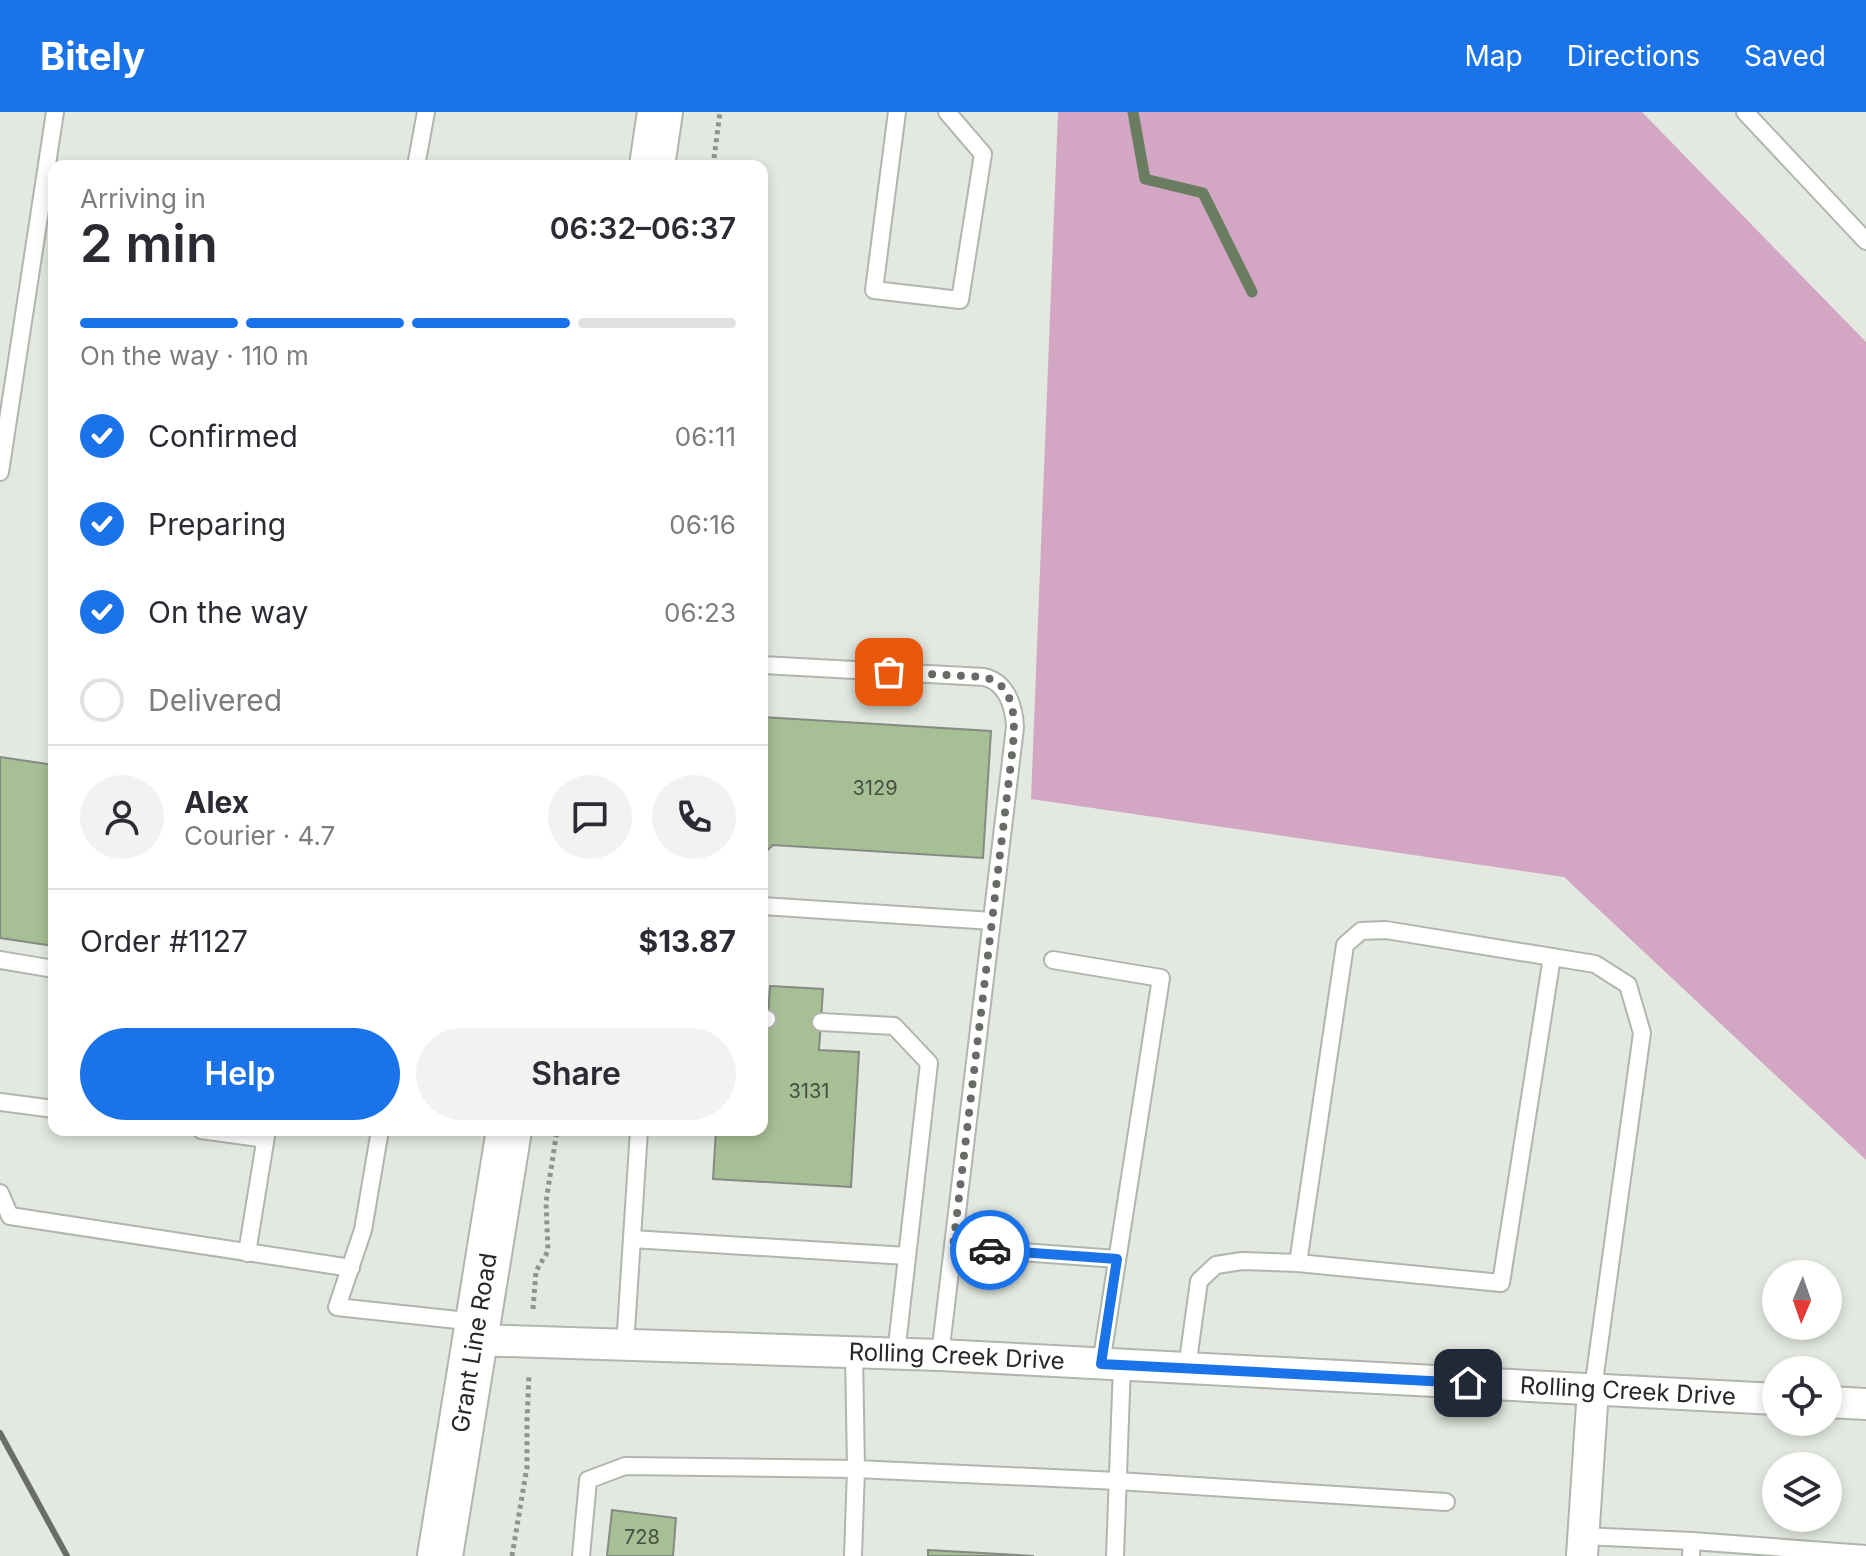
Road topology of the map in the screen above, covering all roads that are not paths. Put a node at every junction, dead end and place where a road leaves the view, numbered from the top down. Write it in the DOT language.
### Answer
graph roads {
  1 [pos="55,112"];
  2 [pos="426,112"];
  3 [pos="660,112"];
  4 [pos="897,112"];
  5 [pos="947,112"];
  6 [pos="1745,112"];
  7 [pos="51,160"];
  8 [pos="417,160"];
  9 [pos="653,160"];
  10 [pos="48,187"];
  11 [pos="1866,241"];
  12 [pos="0,472"];
  13 [pos="768,665"];
  14 [pos="768,906"];
  15 [pos="992,921"];
  16 [pos="1552,957"];
  17 [pos="0,960"];
  18 [pos="1053,960"];
  19 [pos="48,968"];
  20 [pos="821,1022"];
  21 [pos="0,1102"];
  22 [pos="48,1108"];
  23 [pos="266,1136"];
  24 [pos="379,1136"];
  25 [pos="508,1136"];
  26 [pos="639,1136"];
  27 [pos="0,1193"];
  28 [pos="632,1239"];
  29 [pos="953,1247"];
  30 [pos="247,1253"];
  31 [pos="907,1256"];
  32 [pos="1117,1259"];
  33 [pos="1298,1263"];
  34 [pos="351,1268"];
  35 [pos="476,1331"];
  36 [pos="625,1346"];
  37 [pos="854,1353"];
  38 [pos="896,1354"];
  39 [pos="940,1355"];
  40 [pos="1112,1364"];
  41 [pos="1187,1368"];
  42 [pos="1593,1389"];
  43 [pos="1762,1398"];
  44 [pos="1842,1403"];
  45 [pos="1866,1404"];
  46 [pos="856,1469"];
  47 [pos="1118,1481"];
  48 [pos="1446,1502"];
  49 [pos="1583,1546"];
  50 [pos="1691,1549"];
  51 [pos="1866,1554"];
  52 [pos="440,1556"];
  53 [pos="581,1556"];
  54 [pos="853,1556"];
  55 [pos="1115,1556"];
  1 -- 7 [label="lane"];
  2 -- 8 [label="lane"];
  3 -- 9 [label="main road"];
  4 -- 5 [label="lane"];
  6 -- 11 [label="lane"];
  10 -- 12 [label="lane"];
  13 -- 15 [label="lane"];
  14 -- 15 [label="lane"];
  15 -- 29 [label="lane"];
  16 -- 33 [label="lane"];
  16 -- 33 [label="lane"];
  16 -- 42 [label="lane"];
  17 -- 19 [label="lane"];
  18 -- 32 [label="lane"];
  20 -- 31 [label="lane"];
  21 -- 22 [label="lane"];
  23 -- 30 [label="lane"];
  24 -- 34 [label="lane"];
  25 -- 35 [label="main road, Grant Line Road"];
  26 -- 28 [label="lane"];
  27 -- 30 [label="lane"];
  28 -- 31 [label="lane"];
  28 -- 36 [label="lane"];
  29 -- 32 [label="lane"];
  29 -- 39 [label="lane"];
  30 -- 34 [label="lane"];
  31 -- 38 [label="lane"];
  32 -- 40 [label="lane"];
  33 -- 41 [label="lane"];
  34 -- 35 [label="lane"];
  35 -- 36 [label="street, Rolling Creek Drive"];
  35 -- 52 [label="main road, Grant Line Road"];
  36 -- 37 [label="street, Rolling Creek Drive"];
  37 -- 38 [label="street, Rolling Creek Drive"];
  37 -- 46 [label="lane"];
  38 -- 39 [label="street, Rolling Creek Drive"];
  39 -- 40 [label="street, Rolling Creek Drive"];
  40 -- 41 [label="street, Rolling Creek Drive"];
  40 -- 47 [label="lane"];
  41 -- 42 [label="street, Rolling Creek Drive"];
  42 -- 43 [label="street, Rolling Creek Drive"];
  42 -- 49 [label="street"];
  44 -- 45 [label="street"];
  46 -- 47 [label="lane"];
  46 -- 53 [label="lane"];
  46 -- 54 [label="lane"];
  47 -- 48 [label="lane"];
  47 -- 55 [label="lane"];
  49 -- 50 [label="lane"];
  50 -- 51 [label="lane"];
}
